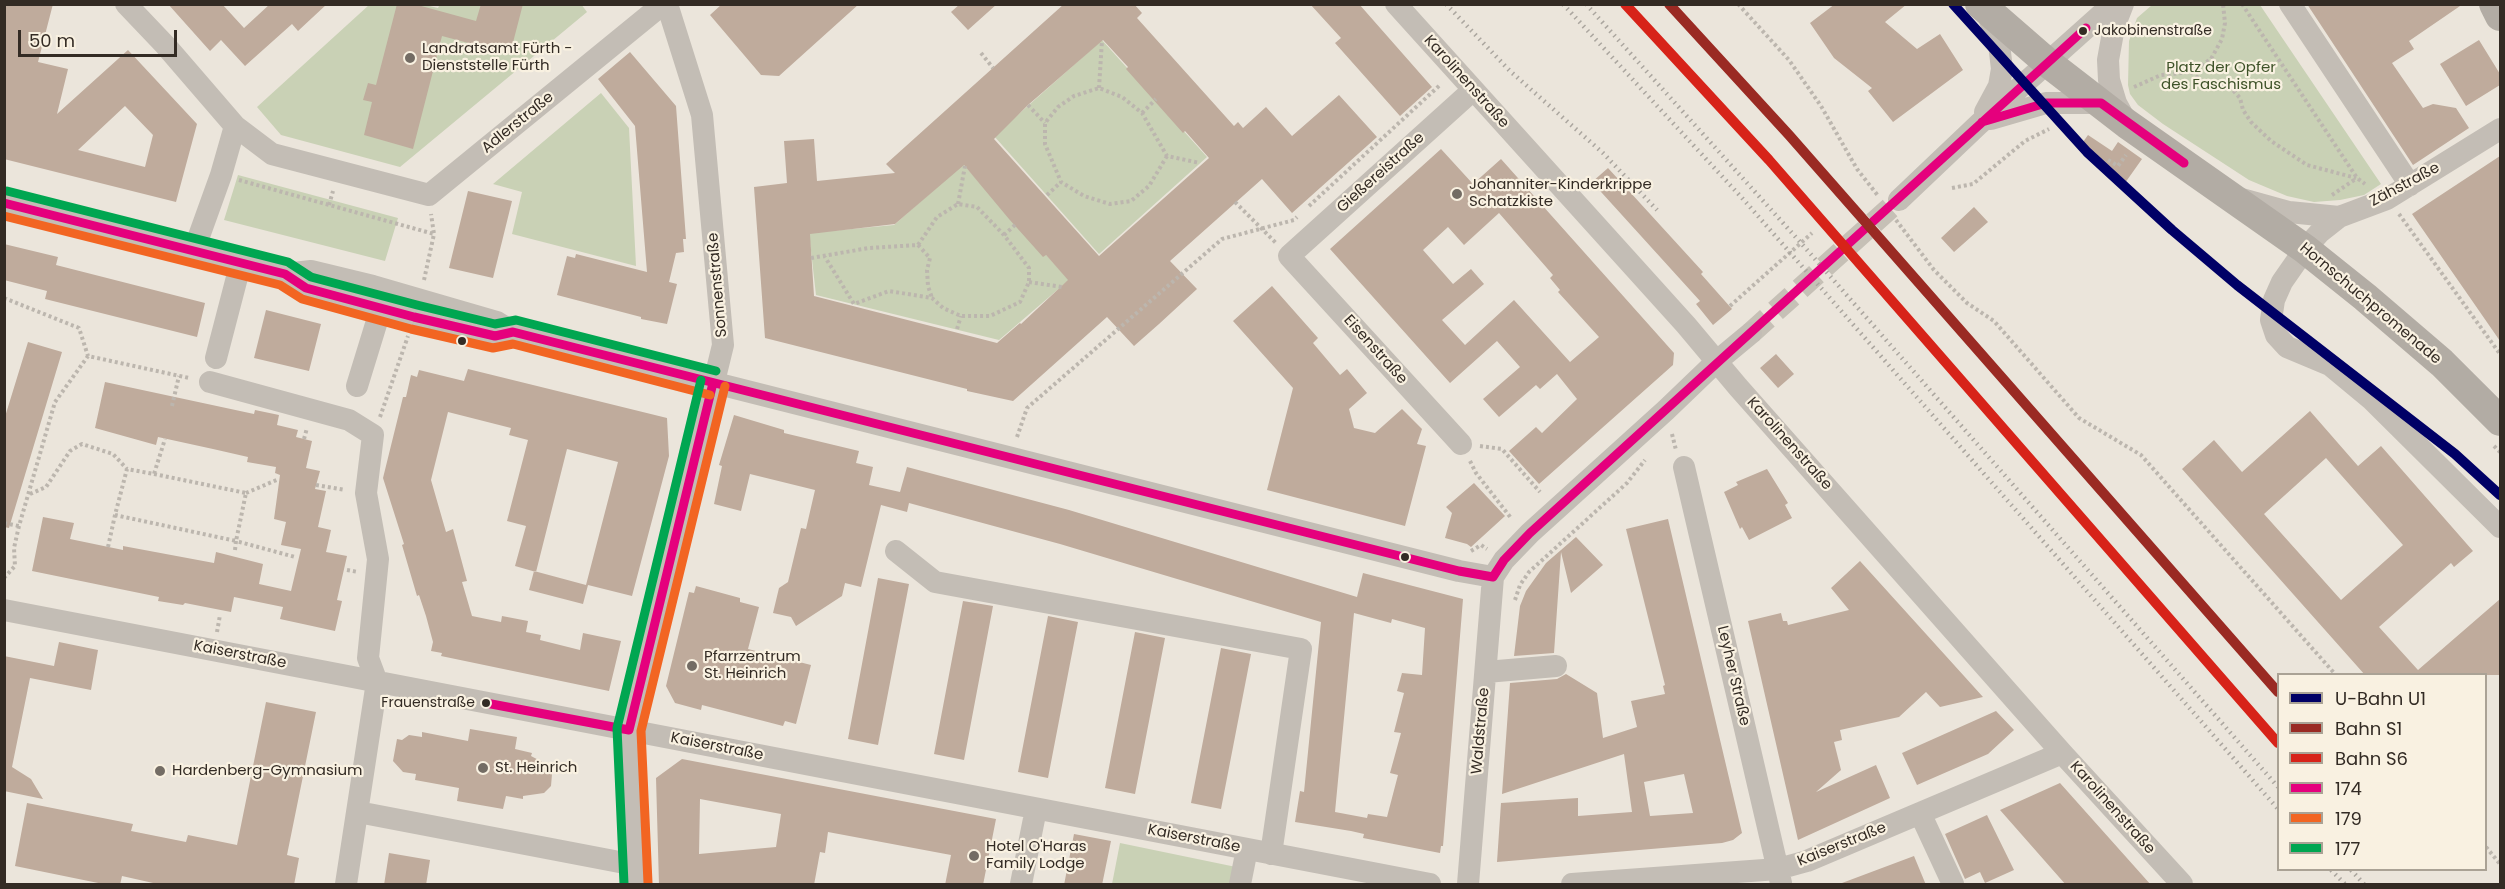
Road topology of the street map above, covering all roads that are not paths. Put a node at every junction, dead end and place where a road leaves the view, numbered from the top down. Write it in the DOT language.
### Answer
graph roads {
  1 [pos="126,4"];
  2 [pos="663,4"];
  3 [pos="667,4"];
  4 [pos="1396,4"];
  5 [pos="2113,4"];
  6 [pos="2123,4"];
  7 [pos="2290,4"];
  8 [pos="2494,4"];
  9 [pos="1983,7"];
  10 [pos="2500,16"];
  11 [pos="2048,63"];
  12 [pos="1473,90"];
  13 [pos="2101,103"];
  14 [pos="1979,124"];
  15 [pos="2127,124"];
  16 [pos="235,126"];
  17 [pos="2500,129"];
  18 [pos="2410,185"];
  19 [pos="2232,196"];
  20 [pos="4,203"];
  21 [pos="1892,207"];
  22 [pos="2339,217"];
  23 [pos="2305,249"];
  24 [pos="194,250"];
  25 [pos="1289,256"];
  26 [pos="241,262"];
  27 [pos="285,274"];
  28 [pos="381,308"];
  29 [pos="513,332"];
  30 [pos="1751,333"];
  31 [pos="216,358"];
  32 [pos="1716,362"];
  33 [pos="210,382"];
  34 [pos="713,383"];
  35 [pos="357,386"];
  36 [pos="2500,421"];
  37 [pos="1461,444"];
  38 [pos="1684,467"];
  39 [pos="2500,527"];
  40 [pos="896,551"];
  41 [pos="1494,577"];
  42 [pos="4,610"];
  43 [pos="1556,666"];
  44 [pos="1486,672"];
  45 [pos="377,682"];
  46 [pos="629,730"];
  47 [pos="2062,753"];
  48 [pos="1036,808"];
  49 [pos="358,812"];
  50 [pos="1920,813"];
  51 [pos="1247,849"];
  52 [pos="1271,854"];
  53 [pos="636,875"];
  54 [pos="1780,877"];
  55 [pos="346,885"];
  56 [pos="1021,885"];
  57 [pos="1240,885"];
  58 [pos="1430,885"];
  59 [pos="1468,885"];
  60 [pos="1572,885"];
  61 [pos="1953,885"];
  62 [pos="2182,885"];
  1 -- 16 [label="street"];
  2 -- 16 [label="street, Adlerstraße"];
  3 -- 34 [label="street, Sonnenstraße"];
  4 -- 12 [label="street, Karolinenstraße"];
  5 -- 11 [label="street"];
  6 -- 15 [label="street"];
  7 -- 18 [label="street"];
  8 -- 10 [label="main road"];
  9 -- 11 [label="main road, Hornschuchpromenade"];
  9 -- 14 [label="street"];
  11 -- 13 [label="main road, Hornschuchpromenade"];
  11 -- 14 [label="street"];
  12 -- 25 [label="street, Gießereistraße"];
  12 -- 32 [label="street, Karolinenstraße"];
  13 -- 14 [label="street"];
  13 -- 15 [label="main road, Hornschuchpromenade"];
  14 -- 21 [label="street"];
  15 -- 19 [label="main road, Hornschuchpromenade"];
  16 -- 24 [label="street"];
  17 -- 18 [label="street, Zähstraße"];
  18 -- 22 [label="street, Zähstraße"];
  19 -- 22 [label="street, Zähstraße"];
  19 -- 23 [label="main road, Hornschuchpromenade"];
  20 -- 24 [label="street"];
  22 -- 23 [label="street"];
  23 -- 36 [label="main road, Hornschuchpromenade"];
  23 -- 39 [label="street"];
  24 -- 26 [label="street"];
  25 -- 37 [label="street, Eisenstraße"];
  26 -- 27 [label="street"];
  26 -- 31 [label="street"];
  27 -- 28 [label="street"];
  27 -- 29 [label="street"];
  28 -- 29 [label="street"];
  28 -- 35 [label="street"];
  29 -- 34 [label="street"];
  30 -- 32 [label="street"];
  32 -- 41 [label="street"];
  32 -- 47 [label="street, Karolinenstraße"];
  33 -- 45 [label="street"];
  34 -- 41 [label="street"];
  34 -- 46 [label="street, Sonnenstraße"];
  38 -- 54 [label="street, Leyher Straße"];
  40 -- 52 [label="street"];
  41 -- 44 [label="street, Waldstraße"];
  42 -- 45 [label="street, Kaiserstraße"];
  43 -- 44 [label="street"];
  44 -- 59 [label="street, Waldstraße"];
  45 -- 46 [label="street, Kaiserstraße"];
  45 -- 49 [label="street"];
  46 -- 48 [label="street, Kaiserstraße"];
  46 -- 53 [label="street, Sonnenstraße"];
  47 -- 50 [label="street, Kaiserstraße"];
  47 -- 62 [label="street, Karolinenstraße"];
  48 -- 51 [label="street, Kaiserstraße"];
  48 -- 56 [label="street"];
  49 -- 53 [label="street"];
  49 -- 55 [label="street"];
  50 -- 54 [label="street, Kaiserstraße"];
  50 -- 61 [label="street"];
  51 -- 52 [label="street, Kaiserstraße"];
  51 -- 57 [label="street"];
  52 -- 58 [label="street, Kaiserstraße"];
  54 -- 60 [label="street, Kaiserstraße"];
}
